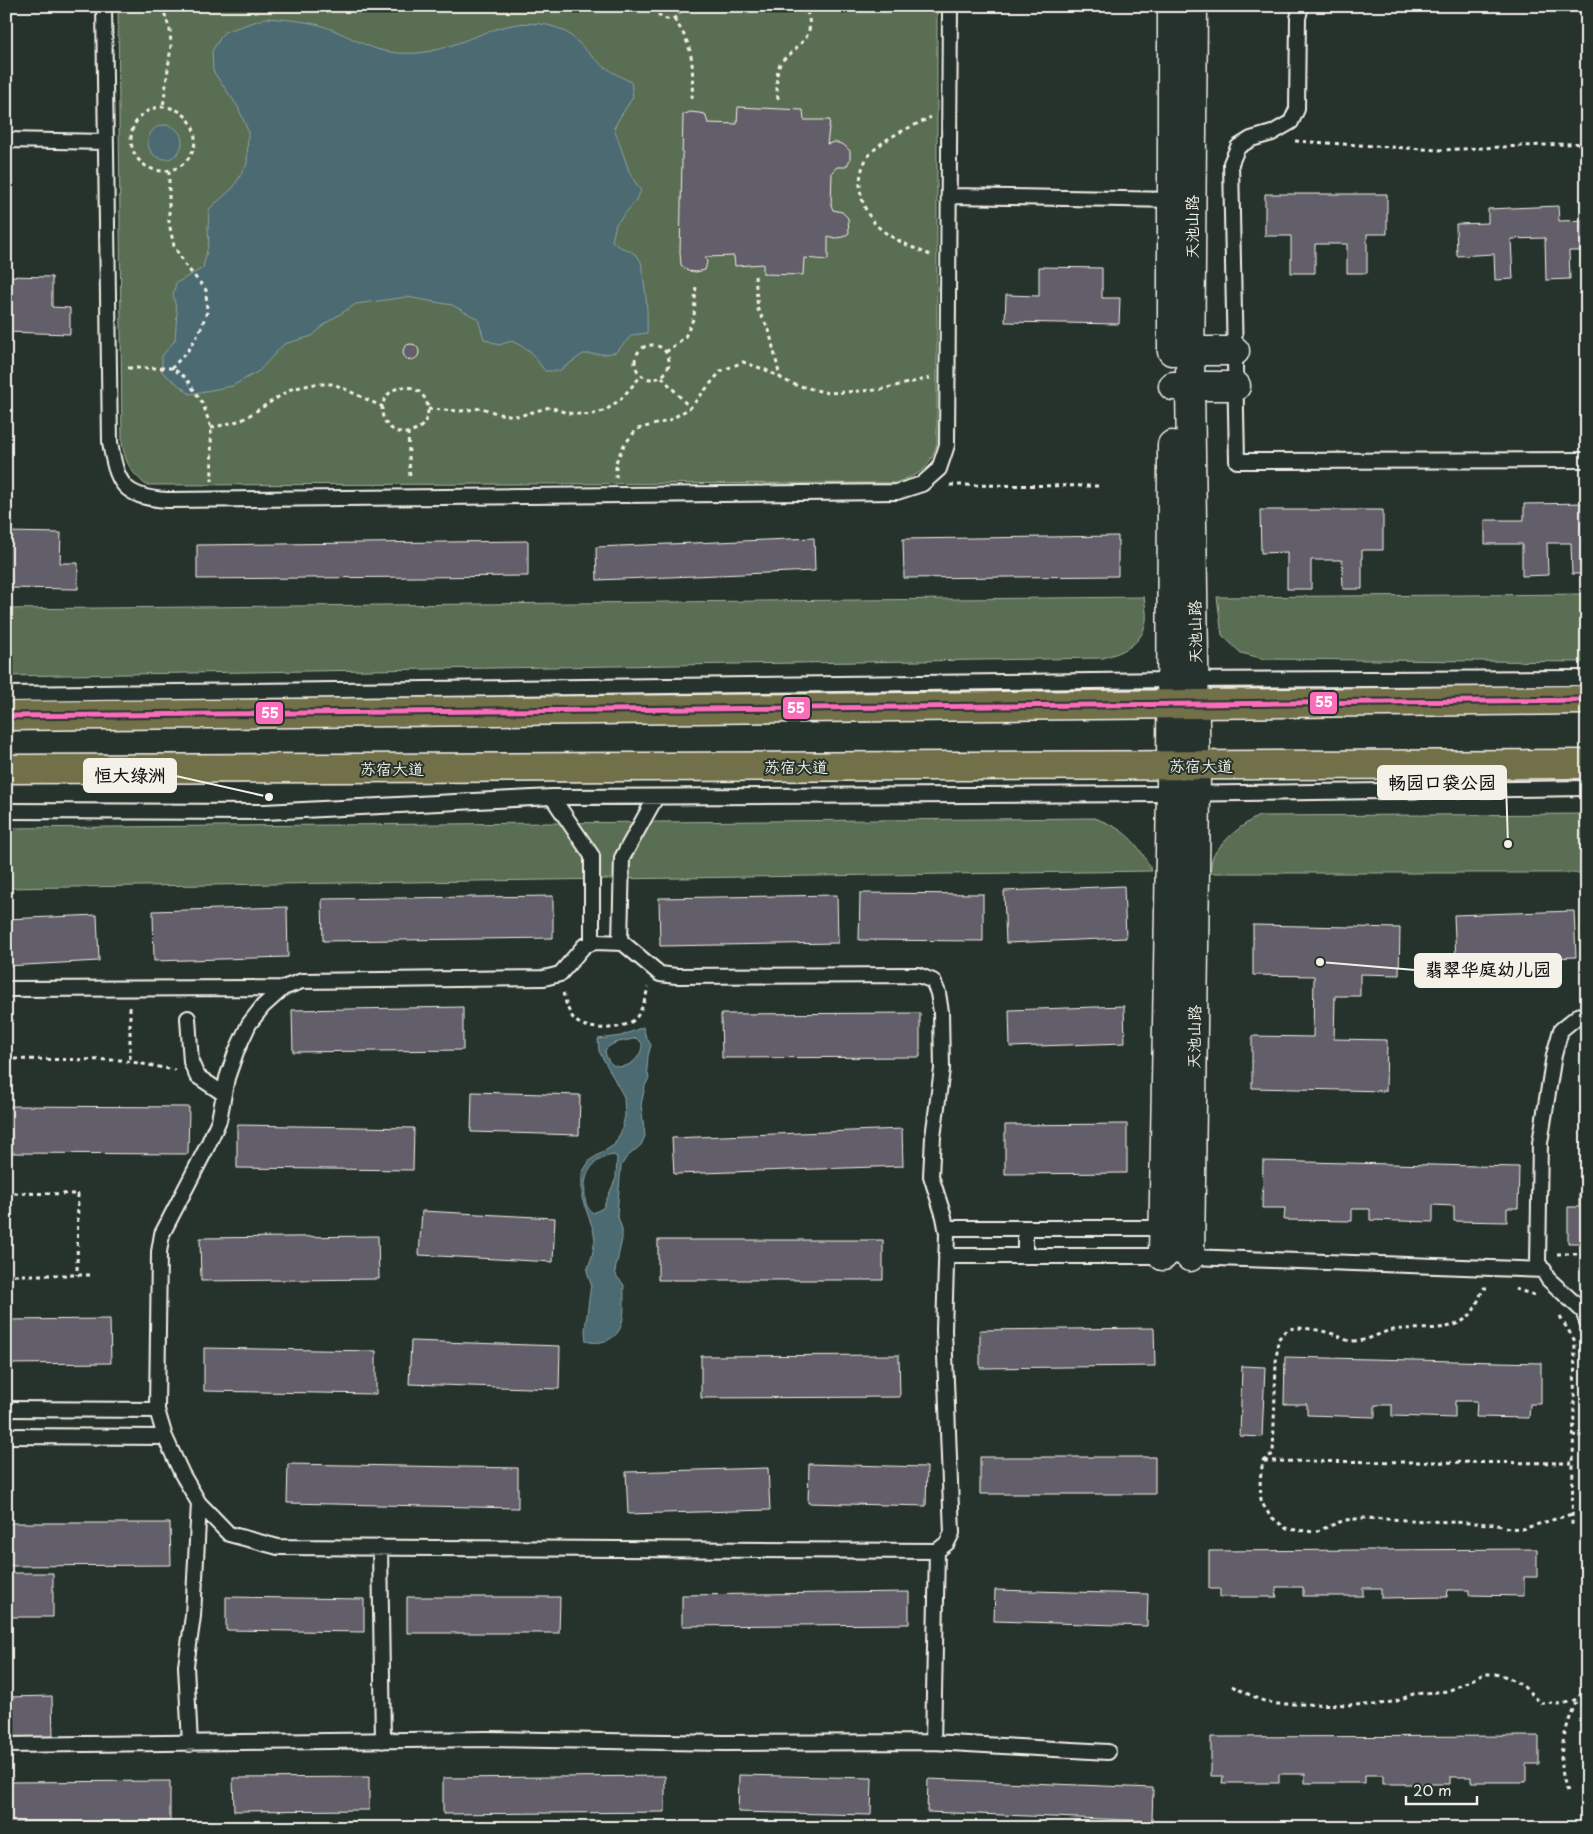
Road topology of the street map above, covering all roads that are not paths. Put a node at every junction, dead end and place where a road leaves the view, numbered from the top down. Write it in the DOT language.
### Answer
graph roads {
  1 [pos="104,6"];
  2 [pos="950,6"];
  3 [pos="1172,6"];
  4 [pos="1193,6"];
  5 [pos="1301,6"];
  6 [pos="6,140"];
  7 [pos="106,142"];
  8 [pos="950,196"];
  9 [pos="1181,200"];
  10 [pos="1235,351"];
  11 [pos="1181,352"];
  12 [pos="1181,386"];
  13 [pos="1236,386"];
  14 [pos="1587,460"];
  15 [pos="1587,678"];
  16 [pos="1183,692"];
  17 [pos="6,694"];
  18 [pos="1587,700"];
  19 [pos="6,716"];
  20 [pos="1587,764"];
  21 [pos="1183,765"];
  22 [pos="6,769"];
  23 [pos="1587,788"];
  24 [pos="1183,794"];
  25 [pos="552,797"];
  26 [pos="656,797"];
  27 [pos="6,811"];
  28 [pos="592,943"];
  29 [pos="620,943"];
  30 [pos="283,988"];
  31 [pos="6,989"];
  32 [pos="1587,1013"];
  33 [pos="188,1018"];
  34 [pos="224,1094"];
  35 [pos="946,1228"];
  36 [pos="1025,1228"];
  37 [pos="1164,1228"];
  38 [pos="946,1256"];
  39 [pos="1025,1256"];
  40 [pos="1163,1256"];
  41 [pos="1190,1258"];
  42 [pos="1544,1270"];
  43 [pos="1587,1322"];
  44 [pos="6,1408"];
  45 [pos="157,1410"];
  46 [pos="6,1436"];
  47 [pos="165,1438"];
  48 [pos="199,1503"];
  49 [pos="380,1547"];
  50 [pos="937,1550"];
  51 [pos="383,1741"];
  52 [pos="933,1742"];
  53 [pos="190,1744"];
  54 [pos="6,1746"];
  55 [pos="1108,1752"];
  1 -- 7 [label="lane"];
  2 -- 8 [label="lane"];
  3 -- 9 [label="street, 天池山路"];
  4 -- 9 [label="street, 天池山路"];
  5 -- 10 [label="lane"];
  6 -- 7 [label="lane"];
  7 -- 8 [label="lane"];
  8 -- 9 [label="lane"];
  9 -- 11 [label="street, 天池山路"];
  10 -- 11 [label="street"];
  10 -- 13 [label="lane"];
  11 -- 12 [label="street, 天池山路"];
  12 -- 13 [label="street"];
  12 -- 16 [label="street, 天池山路"];
  13 -- 14 [label="lane"];
  15 -- 16 [label="lane"];
  16 -- 17 [label="lane"];
  16 -- 18 [label="main road"];
  16 -- 19 [label="main road"];
  16 -- 21 [label="street, 天池山路"];
  20 -- 21 [label="main road, 苏宿大道"];
  21 -- 22 [label="main road, 苏宿大道"];
  21 -- 24 [label="street, 天池山路"];
  23 -- 24 [label="lane"];
  24 -- 26 [label="lane"];
  24 -- 37 [label="street"];
  24 -- 41 [label="street, 天池山路"];
  25 -- 26 [label="lane"];
  25 -- 27 [label="lane"];
  25 -- 28 [label="lane"];
  26 -- 29 [label="lane"];
  28 -- 29 [label="lane"];
  28 -- 30 [label="lane"];
  29 -- 35 [label="lane"];
  30 -- 31 [label="lane"];
  30 -- 34 [label="lane"];
  32 -- 42 [label="lane"];
  33 -- 34 [label="lane"];
  34 -- 45 [label="lane"];
  35 -- 36 [label="lane"];
  35 -- 38 [label="lane"];
  36 -- 37 [label="lane"];
  36 -- 39 [label="lane"];
  37 -- 40 [label="street"];
  38 -- 39 [label="lane"];
  38 -- 50 [label="lane"];
  39 -- 40 [label="lane"];
  40 -- 41 [label="lane"];
  41 -- 42 [label="lane"];
  42 -- 43 [label="lane"];
  44 -- 45 [label="lane"];
  45 -- 47 [label="lane"];
  46 -- 47 [label="lane"];
  47 -- 48 [label="lane"];
  48 -- 49 [label="lane"];
  48 -- 53 [label="lane"];
  49 -- 50 [label="lane"];
  49 -- 51 [label="lane"];
  50 -- 52 [label="lane"];
  51 -- 52 [label="lane"];
  51 -- 53 [label="lane"];
  52 -- 55 [label="lane"];
  53 -- 54 [label="lane"];
}
